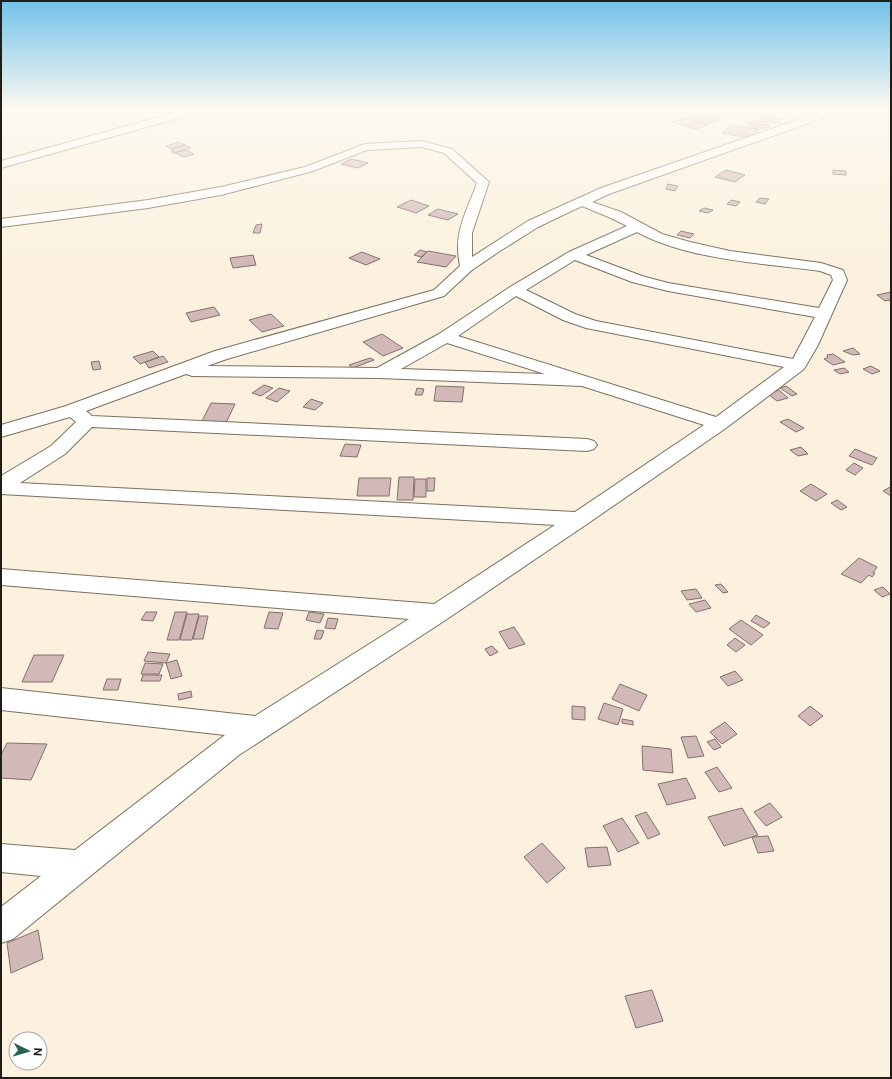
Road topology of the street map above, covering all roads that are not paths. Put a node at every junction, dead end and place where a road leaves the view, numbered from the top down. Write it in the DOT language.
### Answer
graph roads {
  1 [pos="17,160"];
  2 [pos="330,160"];
  3 [pos="459,160"];
  4 [pos="709,160"];
  5 [pos="1,165"];
  6 [pos="626,193"];
  7 [pos="582,202"];
  8 [pos="616,215"];
  9 [pos="1,223"];
  10 [pos="638,226"];
  11 [pos="574,255"];
  12 [pos="467,267"];
  13 [pos="515,290"];
  14 [pos="825,314"];
  15 [pos="445,337"];
  16 [pos="798,365"];
  17 [pos="176,371"];
  18 [pos="380,373"];
  19 [pos="582,381"];
  20 [pos="80,416"];
  21 [pos="719,424"];
  22 [pos="1,431"];
  23 [pos="587,445"];
  24 [pos="1,487"];
  25 [pos="579,518"];
  26 [pos="1,577"];
  27 [pos="438,613"];
  28 [pos="1,699"];
  29 [pos="259,728"];
  30 [pos="1,858"];
  31 [pos="80,865"];
  32 [pos="1,927"];
  1 -- 5 [label="street"];
  2 -- 9 [label="street"];
  3 -- 12 [label="street"];
  4 -- 6 [label="street"];
  6 -- 7 [label="street"];
  6 -- 8 [label="street"];
  7 -- 8 [label="street"];
  7 -- 12 [label="street"];
  8 -- 10 [label="street"];
  10 -- 11 [label="street"];
  10 -- 14 [label="street"];
  11 -- 13 [label="street"];
  11 -- 14 [label="street"];
  12 -- 17 [label="street"];
  13 -- 15 [label="street"];
  13 -- 16 [label="street"];
  14 -- 16 [label="street"];
  15 -- 18 [label="street"];
  15 -- 19 [label="street"];
  16 -- 21 [label="street"];
  17 -- 18 [label="street"];
  17 -- 20 [label="street"];
  18 -- 19 [label="street"];
  19 -- 21 [label="street"];
  20 -- 22 [label="street"];
  20 -- 23 [label="street"];
  20 -- 24 [label="street"];
  21 -- 25 [label="street"];
  24 -- 25 [label="street"];
  25 -- 27 [label="street"];
  26 -- 27 [label="street"];
  27 -- 29 [label="street"];
  28 -- 29 [label="street"];
  29 -- 31 [label="street"];
  30 -- 31 [label="street"];
  31 -- 32 [label="street"];
}
